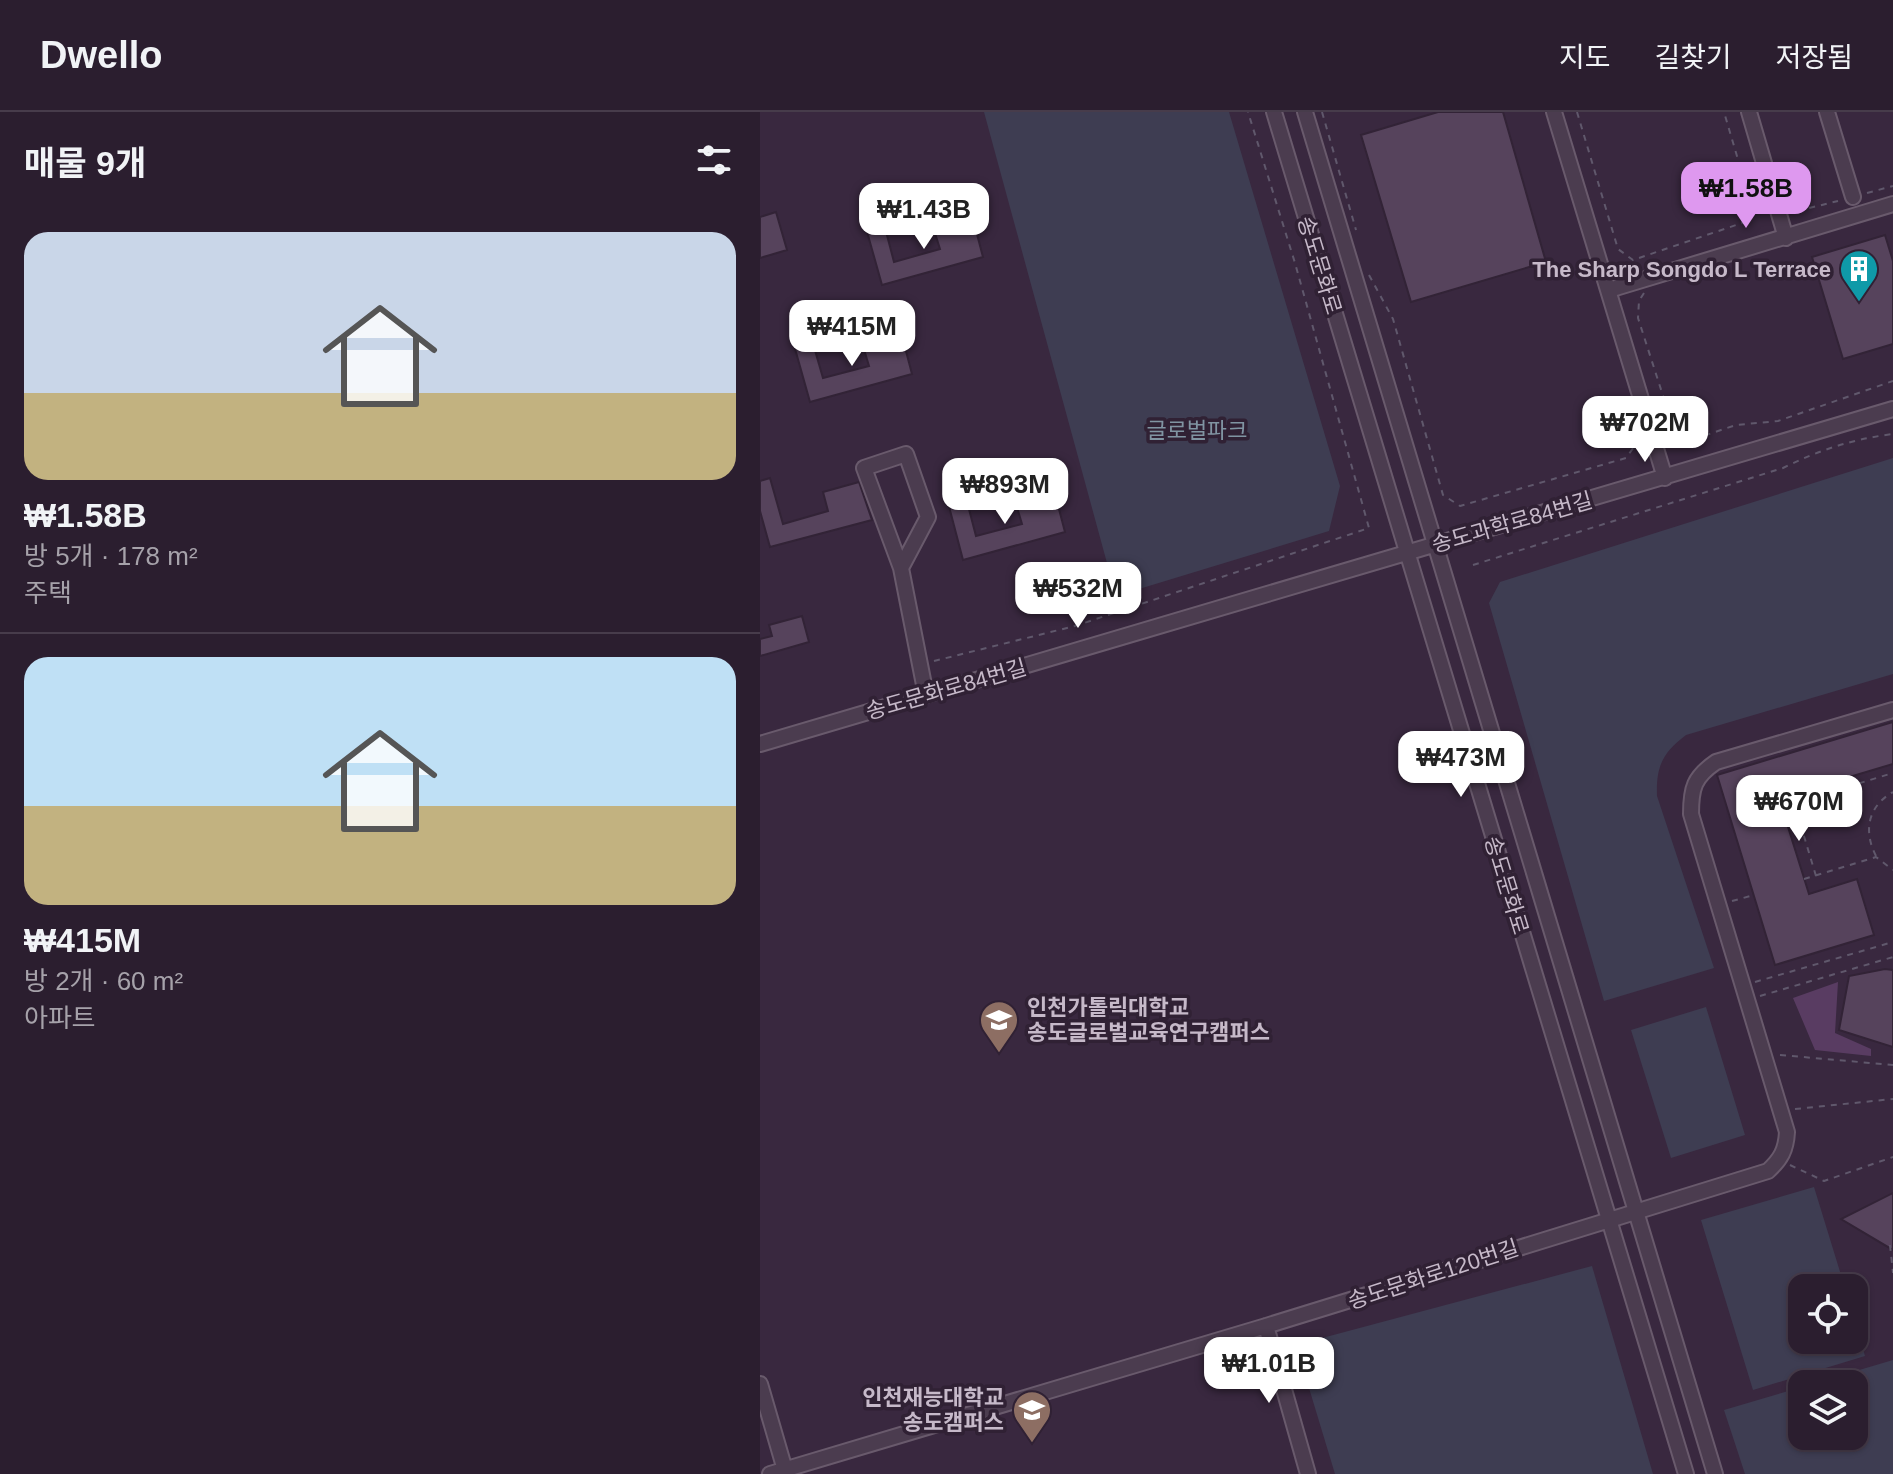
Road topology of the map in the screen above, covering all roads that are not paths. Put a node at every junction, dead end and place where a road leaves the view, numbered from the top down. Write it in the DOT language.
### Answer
graph roads {
  1 [pos="1274,112"];
  2 [pos="1305,112"];
  3 [pos="1554,112"];
  4 [pos="1749,112"];
  5 [pos="1827,112"];
  6 [pos="1853,197"];
  7 [pos="1893,204"];
  8 [pos="1786,238"];
  9 [pos="1609,290"];
  10 [pos="1893,409"];
  11 [pos="1665,478"];
  12 [pos="1435,545"];
  13 [pos="1407,553"];
  14 [pos="901,568"];
  15 [pos="926,695"];
  16 [pos="1893,710"];
  17 [pos="760,744"];
  18 [pos="1635,1210"];
  19 [pos="1606,1219"];
  20 [pos="1266,1326"];
  21 [pos="760,1384"];
  22 [pos="778,1472"];
  23 [pos="1308,1474"];
  24 [pos="1686,1474"];
  25 [pos="1715,1474"];
  1 -- 13 [label="street, 송도문화로"];
  2 -- 12 [label="street, 송도문화로"];
  3 -- 9 [label="street"];
  4 -- 8 [label="street"];
  5 -- 6 [label="street"];
  7 -- 8 [label="street"];
  8 -- 9 [label="street"];
  9 -- 11 [label="street"];
  10 -- 11 [label="street, 송도과학로84번길"];
  11 -- 12 [label="street, 송도과학로84번길"];
  12 -- 13 [label="street, 송도과학로84번길"];
  12 -- 18 [label="street, 송도문화로"];
  13 -- 15 [label="street, 송도문화로84번길"];
  13 -- 19 [label="street, 송도문화로"];
  14 -- 14 [label="street"];
  14 -- 15 [label="street"];
  15 -- 17 [label="street, 송도문화로84번길"];
  16 -- 18 [label="street, 송도문화로120번길"];
  18 -- 19 [label="street, 송도문화로120번길"];
  18 -- 25 [label="street, 송도문화로"];
  19 -- 20 [label="street, 송도문화로120번길"];
  19 -- 24 [label="street, 송도문화로"];
  20 -- 22 [label="street, 송도문화로120번길"];
  20 -- 23 [label="street"];
  21 -- 22 [label="street"];
}
